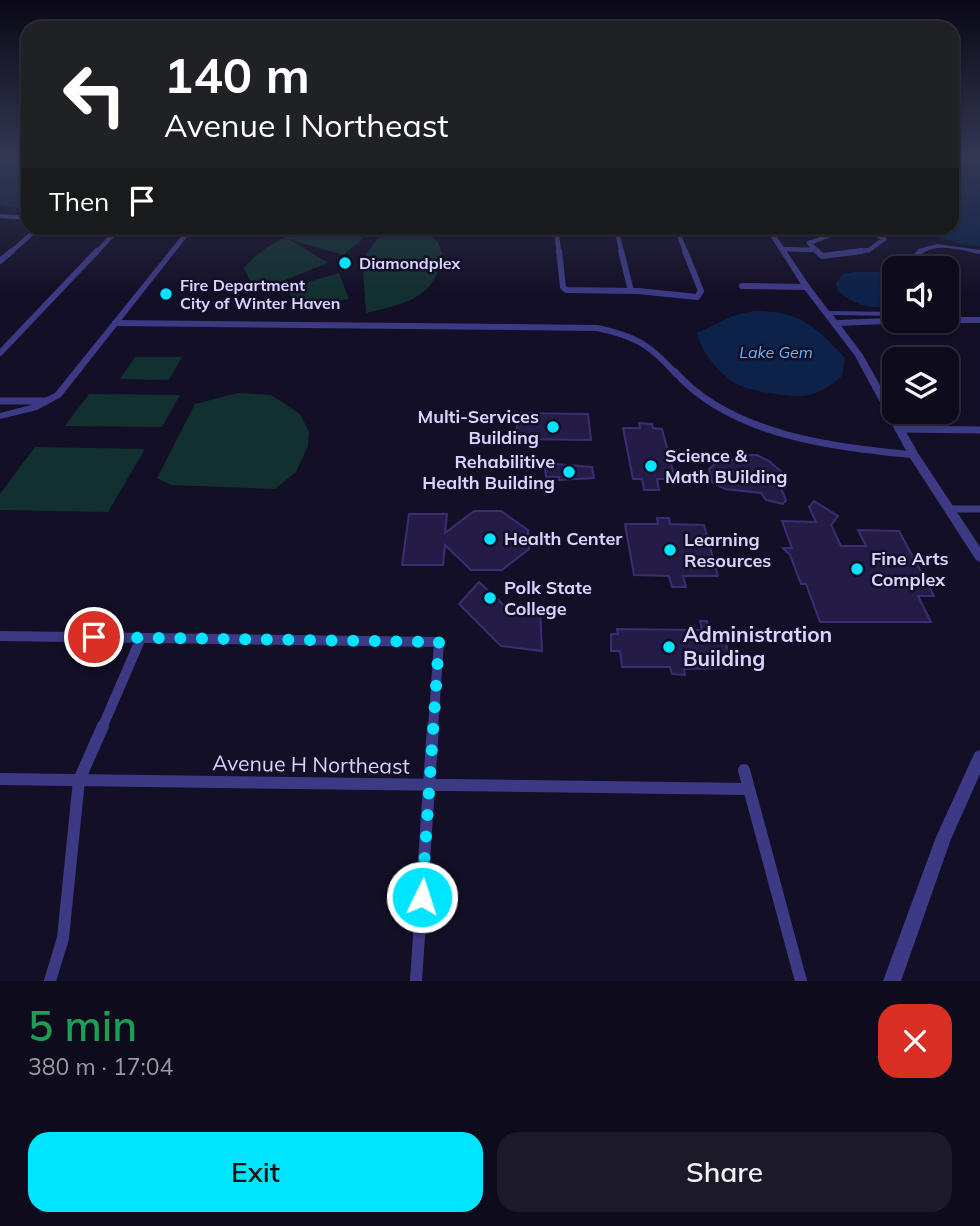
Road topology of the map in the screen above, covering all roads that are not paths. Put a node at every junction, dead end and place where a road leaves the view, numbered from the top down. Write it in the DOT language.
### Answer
graph roads {
  1 [pos="0,216"];
  2 [pos="21,218"];
  3 [pos="30,235"];
  4 [pos="111,235"];
  5 [pos="185,235"];
  6 [pos="557,235"];
  7 [pos="618,235"];
  8 [pos="679,235"];
  9 [pos="772,235"];
  10 [pos="877,235"];
  11 [pos="828,236"];
  12 [pos="782,250"];
  13 [pos="814,250"];
  14 [pos="980,252"];
  15 [pos="915,256"];
  16 [pos="2,258"];
  17 [pos="742,286"];
  18 [pos="807,287"];
  19 [pos="632,291"];
  20 [pos="828,313"];
  21 [pos="123,314"];
  22 [pos="882,314"];
  23 [pos="959,320"];
  24 [pos="980,320"];
  25 [pos="882,321"];
  26 [pos="116,323"];
  27 [pos="131,323"];
  28 [pos="837,323"];
  29 [pos="0,353"];
  30 [pos="0,401"];
  31 [pos="47,401"];
  32 [pos="0,416"];
  33 [pos="898,429"];
  34 [pos="980,430"];
  35 [pos="914,455"];
  36 [pos="949,509"];
  37 [pos="980,509"];
  38 [pos="980,557"];
  39 [pos="0,636"];
  40 [pos="141,638"];
  41 [pos="980,757"];
  42 [pos="744,770"];
  43 [pos="0,779"];
  44 [pos="79,780"];
  45 [pos="429,786"];
  46 [pos="748,789"];
  47 [pos="50,981"];
  48 [pos="416,981"];
  49 [pos="801,981"];
  50 [pos="892,981"];
  1 -- 2 [label="street"];
  3 -- 16 [label="street"];
  4 -- 29 [label="street"];
  5 -- 21 [label="street"];
  6 -- 19 [label="street"];
  7 -- 19 [label="street"];
  8 -- 19 [label="street"];
  9 -- 12 [label="street"];
  10 -- 13 [label="street"];
  11 -- 13 [label="street"];
  12 -- 13 [label="street"];
  12 -- 18 [label="street"];
  14 -- 15 [label="street"];
  17 -- 18 [label="street"];
  18 -- 20 [label="street"];
  20 -- 22 [label="street"];
  20 -- 28 [label="street"];
  21 -- 26 [label="street"];
  21 -- 27 [label="street"];
  23 -- 24 [label="street"];
  25 -- 28 [label="street"];
  26 -- 27 [label="street"];
  26 -- 31 [label="street"];
  27 -- 35 [label="street"];
  28 -- 33 [label="street"];
  30 -- 31 [label="street"];
  31 -- 32 [label="street"];
  33 -- 34 [label="street"];
  33 -- 35 [label="street"];
  35 -- 36 [label="street"];
  36 -- 37 [label="street"];
  36 -- 38 [label="street"];
  39 -- 40 [label="street"];
  40 -- 44 [label="street"];
  40 -- 45 [label="street"];
  41 -- 50 [label="street"];
  42 -- 46 [label="street"];
  43 -- 44 [label="street, Avenue H Northeast"];
  44 -- 45 [label="street, Avenue H Northeast"];
  44 -- 47 [label="street"];
  45 -- 46 [label="street, Avenue H Northeast"];
  45 -- 48 [label="street"];
  46 -- 49 [label="street"];
}
